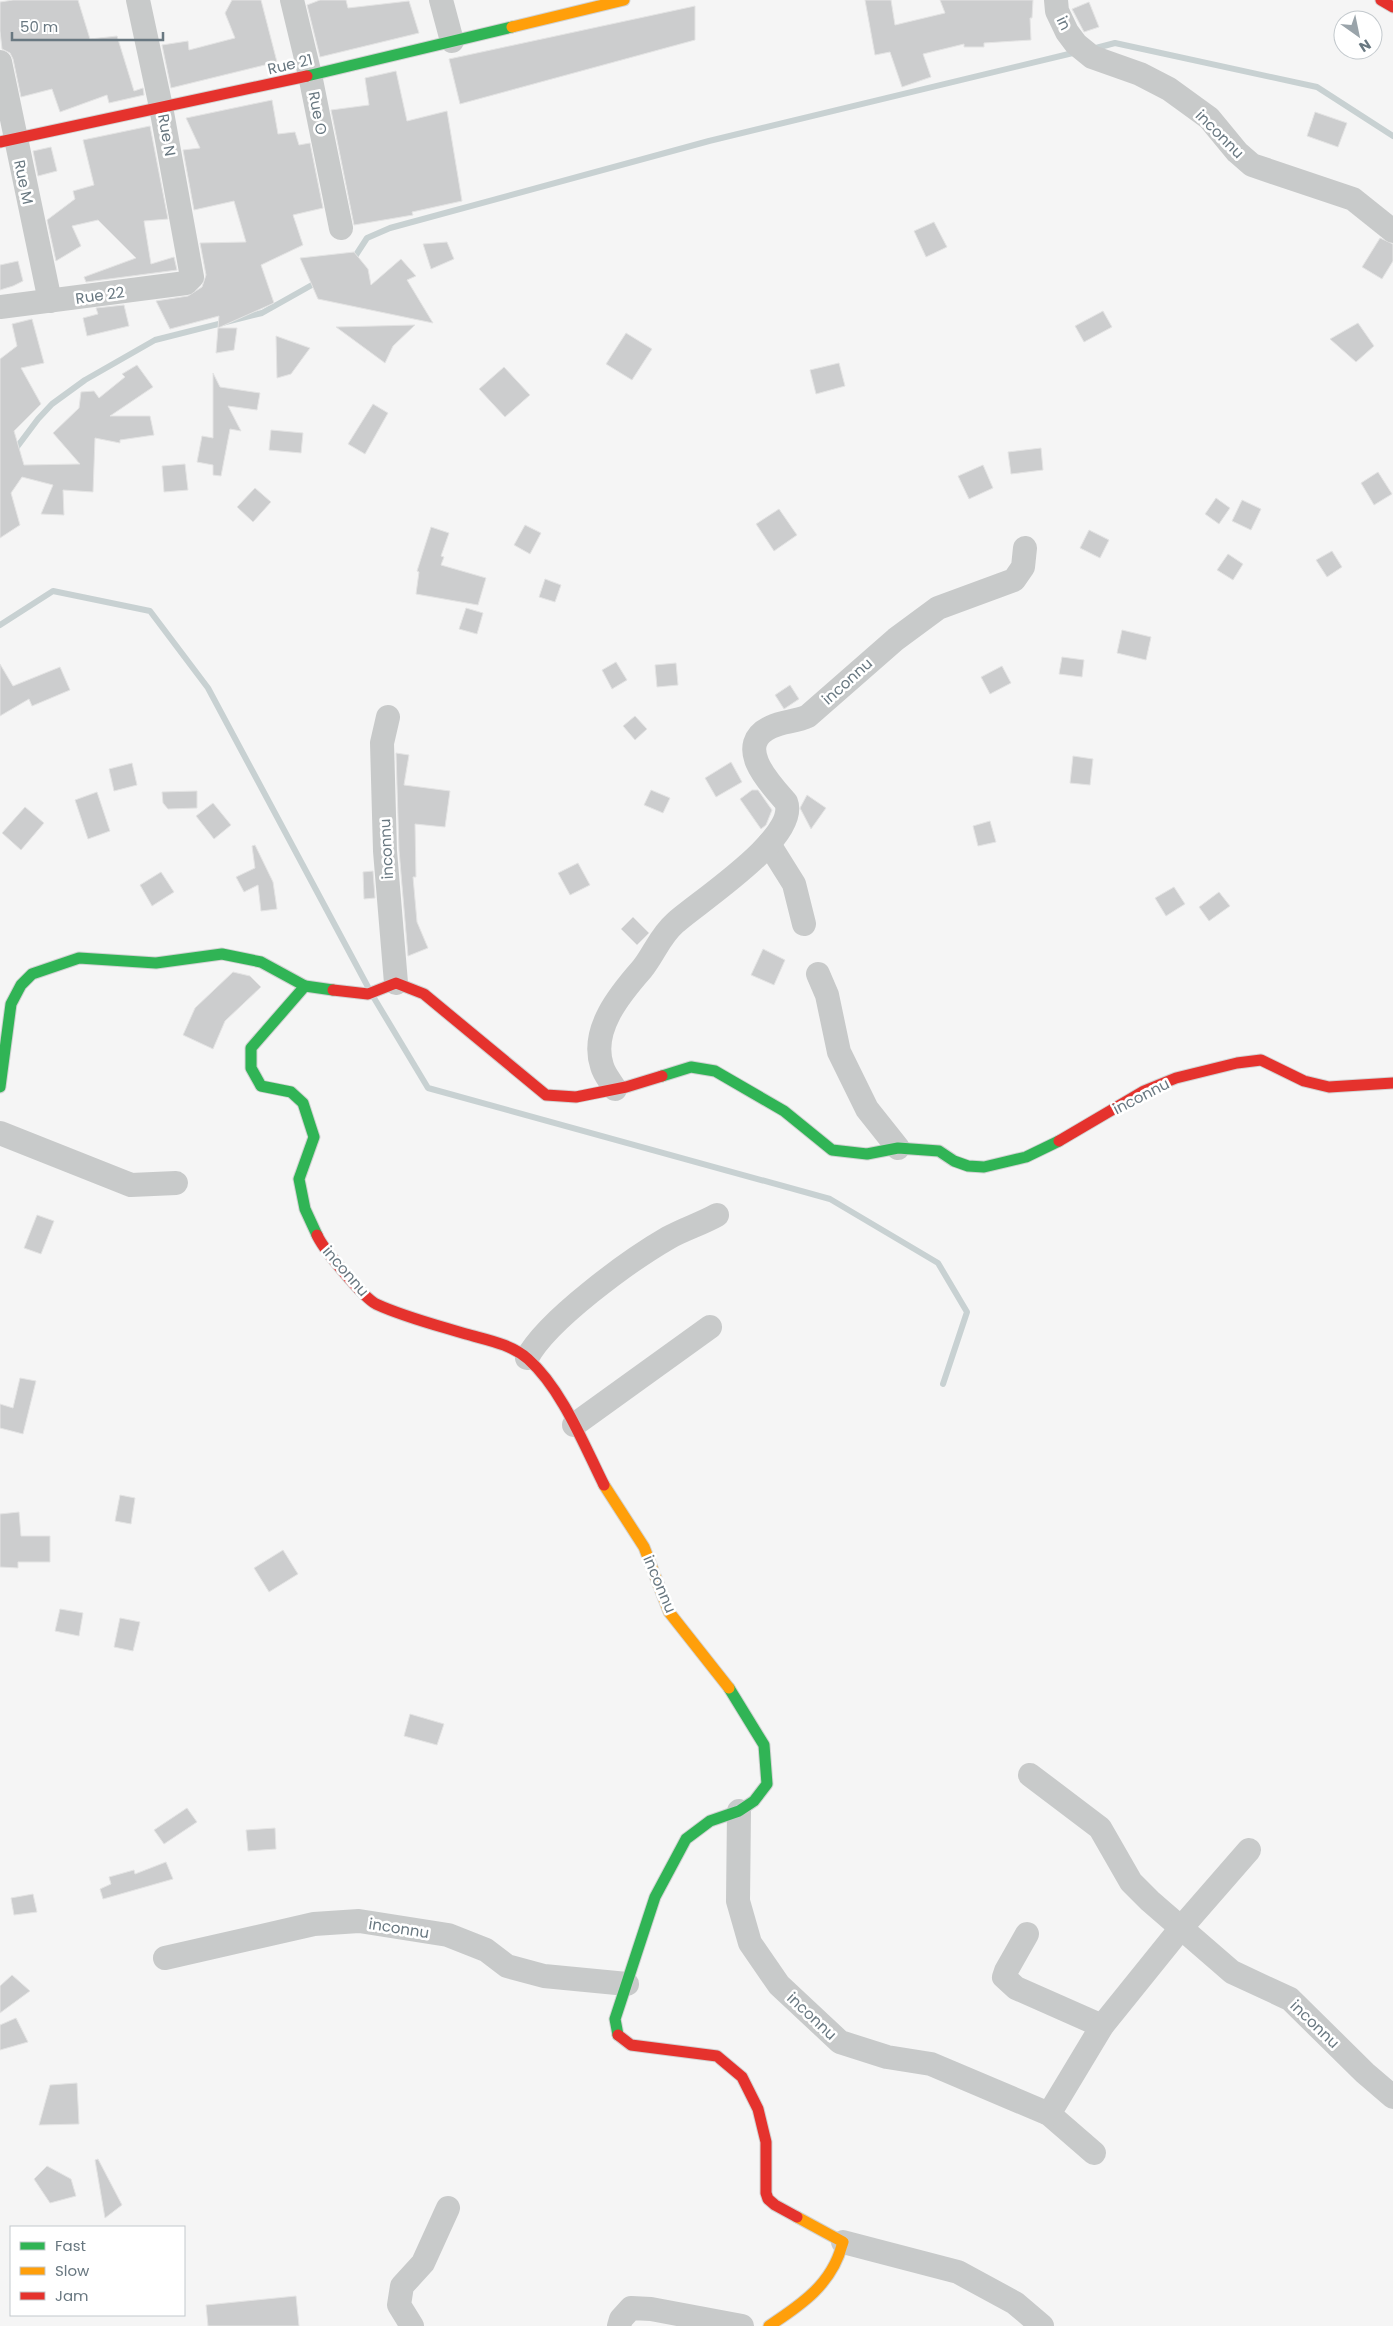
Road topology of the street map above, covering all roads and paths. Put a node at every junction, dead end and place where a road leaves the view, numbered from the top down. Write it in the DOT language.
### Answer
graph roads {
  1 [pos="138,0"];
  2 [pos="292,0"];
  3 [pos="441,0"];
  4 [pos="624,0"];
  5 [pos="1056,0"];
  6 [pos="1381,0"];
  7 [pos="585,5"];
  8 [pos="1393,7"];
  9 [pos="452,41"];
  10 [pos="1076,44"];
  11 [pos="0,62"];
  12 [pos="310,75"];
  13 [pos="161,107"];
  14 [pos="7,140"];
  15 [pos="341,228"];
  16 [pos="1393,231"];
  17 [pos="191,272"];
  18 [pos="50,302"];
  19 [pos="0,307"];
  20 [pos="1025,548"];
  21 [pos="388,717"];
  22 [pos="769,844"];
  23 [pos="804,924"];
  24 [pos="818,974"];
  25 [pos="393,983"];
  26 [pos="305,986"];
  27 [pos="1393,1083"];
  28 [pos="0,1086"];
  29 [pos="615,1089"];
  30 [pos="0,1132"];
  31 [pos="898,1148"];
  32 [pos="176,1183"];
  33 [pos="717,1215"];
  34 [pos="710,1327"];
  35 [pos="527,1358"];
  36 [pos="574,1425"];
  37 [pos="1030,1775"];
  38 [pos="739,1811"];
  39 [pos="1249,1850"];
  40 [pos="1181,1928"];
  41 [pos="1027,1934"];
  42 [pos="165,1958"];
  43 [pos="626,1984"];
  44 [pos="1102,2026"];
  45 [pos="1393,2097"];
  46 [pos="1049,2114"];
  47 [pos="1094,2153"];
  48 [pos="448,2208"];
  49 [pos="843,2242"];
  50 [pos="412,2326"];
  51 [pos="619,2326"];
  52 [pos="742,2326"];
  53 [pos="769,2326"];
  54 [pos="1042,2326"];
  1 -- 13 [label="street, Rue N"];
  2 -- 12 [label="street, Rue O"];
  3 -- 9 [label="street"];
  4 -- 7 [label="street, Rue 21"];
  5 -- 10 [label="street, in"];
  6 -- 8 [label="street"];
  7 -- 9 [label="street, Rue 21"];
  9 -- 12 [label="street, Rue 21"];
  10 -- 16 [label="street, inconnu"];
  11 -- 14 [label="street, Rue M"];
  12 -- 13 [label="street, Rue 21"];
  12 -- 15 [label="street, Rue O"];
  13 -- 14 [label="street, Rue 21"];
  13 -- 17 [label="street, Rue N"];
  14 -- 18 [label="street, Rue M"];
  17 -- 18 [label="street, Rue 22"];
  18 -- 19 [label="street, Rue 22"];
  20 -- 22 [label="street, inconnu"];
  21 -- 25 [label="street, inconnu"];
  22 -- 23 [label="street"];
  22 -- 29 [label="street, inconnu"];
  24 -- 31 [label="street"];
  25 -- 26 [label="street"];
  25 -- 29 [label="street, inconnu"];
  26 -- 28 [label="street"];
  26 -- 35 [label="street, inconnu"];
  27 -- 31 [label="street, inconnu"];
  29 -- 31 [label="street, inconnu"];
  30 -- 32 [label="street"];
  33 -- 35 [label="street"];
  34 -- 36 [label="street"];
  35 -- 36 [label="street, inconnu"];
  36 -- 38 [label="street, inconnu"];
  37 -- 40 [label="street, inconnu"];
  38 -- 43 [label="street, inconnu"];
  38 -- 46 [label="street, inconnu"];
  39 -- 40 [label="street"];
  40 -- 44 [label="street"];
  40 -- 45 [label="street, inconnu"];
  41 -- 44 [label="street"];
  42 -- 43 [label="street, inconnu"];
  43 -- 49 [label="street, inconnu"];
  44 -- 46 [label="street"];
  46 -- 47 [label="street, inconnu"];
  48 -- 50 [label="street"];
  49 -- 53 [label="street"];
  49 -- 54 [label="street, inconnu"];
  51 -- 52 [label="street"];
}
